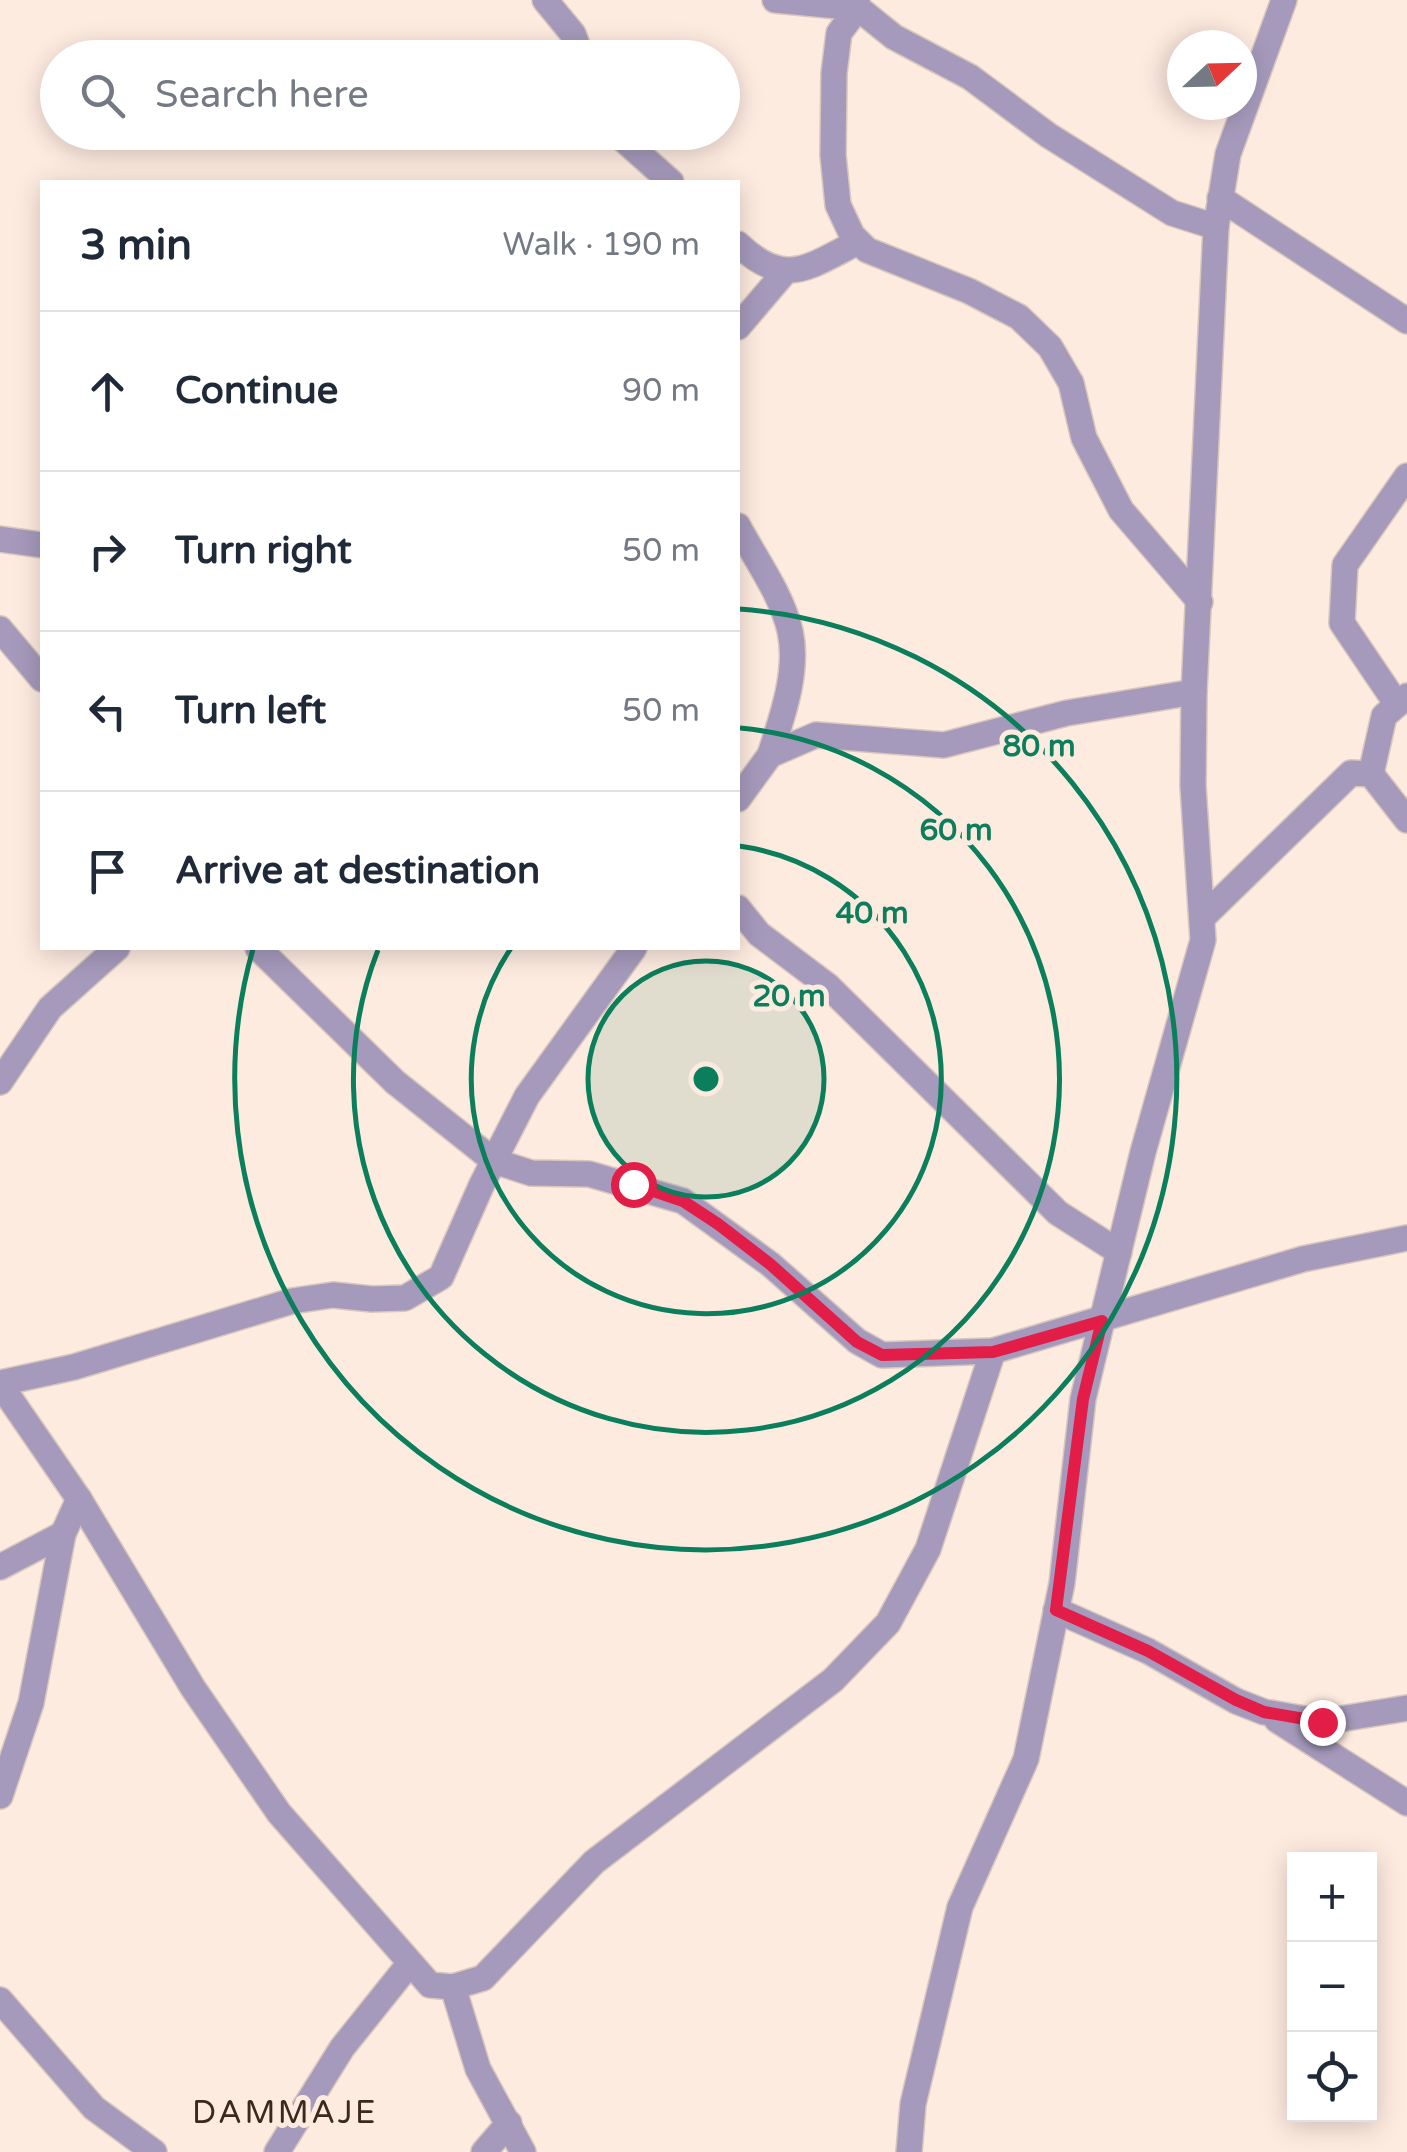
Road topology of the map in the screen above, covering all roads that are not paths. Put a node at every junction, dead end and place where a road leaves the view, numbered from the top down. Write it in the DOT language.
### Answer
graph roads {
  1 [pos="545,0"];
  2 [pos="774,0"];
  3 [pos="1284,0"];
  4 [pos="857,4"];
  5 [pos="575,40"];
  6 [pos="635,150"];
  7 [pos="669,180"];
  8 [pos="1220,198"];
  9 [pos="1216,227"];
  10 [pos="858,242"];
  11 [pos="740,246"];
  12 [pos="784,272"];
  13 [pos="1407,320"];
  14 [pos="740,325"];
  15 [pos="1407,476"];
  16 [pos="740,530"];
  17 [pos="0,540"];
  18 [pos="40,546"];
  19 [pos="1200,602"];
  20 [pos="0,629"];
  21 [pos="40,677"];
  22 [pos="1194,692"];
  23 [pos="1402,699"];
  24 [pos="770,754"];
  25 [pos="1371,774"];
  26 [pos="741,783"];
  27 [pos="1407,820"];
  28 [pos="740,910"];
  29 [pos="1202,918"];
  30 [pos="114,950"];
  31 [pos="260,950"];
  32 [pos="633,950"];
  33 [pos="0,1082"];
  34 [pos="494,1161"];
  35 [pos="1407,1238"];
  36 [pos="1119,1252"];
  37 [pos="1102,1321"];
  38 [pos="993,1352"];
  39 [pos="0,1384"];
  40 [pos="79,1500"];
  41 [pos="63,1534"];
  42 [pos="0,1567"];
  43 [pos="1056,1610"];
  44 [pos="1407,1708"];
  45 [pos="1264,1712"];
  46 [pos="0,1796"];
  47 [pos="1407,1803"];
  48 [pos="410,1963"];
  49 [pos="453,1987"];
  50 [pos="0,2000"];
  51 [pos="509,2122"];
  52 [pos="154,2152"];
  53 [pos="277,2152"];
  54 [pos="484,2152"];
  55 [pos="522,2152"];
  56 [pos="909,2152"];
  1 -- 5 [label="street"];
  2 -- 4 [label="street"];
  3 -- 8 [label="street"];
  4 -- 9 [label="street"];
  4 -- 10 [label="street"];
  6 -- 7 [label="street"];
  8 -- 9 [label="street"];
  8 -- 13 [label="street"];
  9 -- 19 [label="street"];
  10 -- 12 [label="street"];
  10 -- 19 [label="street"];
  11 -- 12 [label="street"];
  12 -- 14 [label="street"];
  15 -- 23 [label="street"];
  16 -- 24 [label="street"];
  17 -- 18 [label="street"];
  19 -- 22 [label="street"];
  20 -- 21 [label="street"];
  22 -- 24 [label="street"];
  22 -- 29 [label="street"];
  23 -- 25 [label="street"];
  24 -- 26 [label="street"];
  25 -- 27 [label="street"];
  25 -- 29 [label="street"];
  28 -- 36 [label="street"];
  29 -- 36 [label="street"];
  30 -- 33 [label="street"];
  31 -- 34 [label="street"];
  32 -- 34 [label="street"];
  34 -- 38 [label="street"];
  34 -- 39 [label="street"];
  35 -- 37 [label="street"];
  36 -- 37 [label="street"];
  37 -- 38 [label="street"];
  37 -- 43 [label="street"];
  38 -- 49 [label="street"];
  39 -- 40 [label="street"];
  40 -- 41 [label="street"];
  40 -- 48 [label="street"];
  41 -- 42 [label="street"];
  41 -- 46 [label="street"];
  43 -- 45 [label="street"];
  43 -- 56 [label="street"];
  44 -- 45 [label="street"];
  45 -- 47 [label="street"];
  48 -- 49 [label="street"];
  48 -- 53 [label="street"];
  49 -- 51 [label="street"];
  50 -- 52 [label="street"];
  51 -- 54 [label="street"];
  51 -- 55 [label="street"];
}
